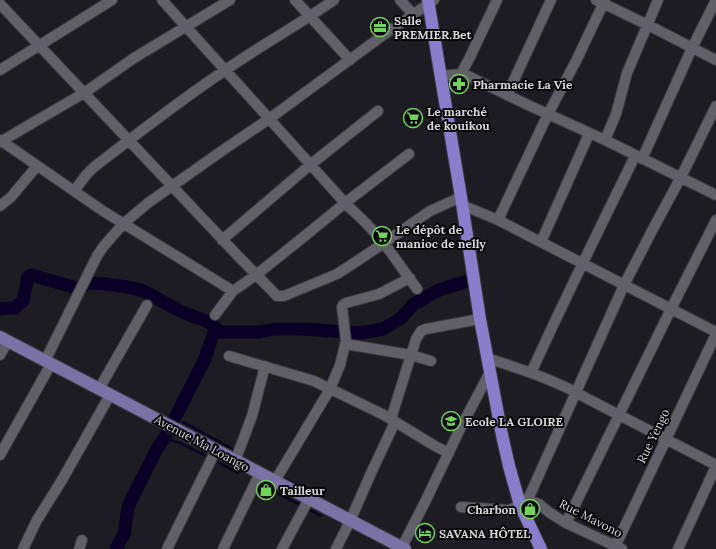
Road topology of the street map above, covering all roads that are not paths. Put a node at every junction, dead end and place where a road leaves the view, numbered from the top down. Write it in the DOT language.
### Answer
graph roads {
  1 [pos="112,0"];
  2 [pos="162,0"];
  3 [pos="230,0"];
  4 [pos="295,0"];
  5 [pos="334,0"];
  6 [pos="400,0"];
  7 [pos="497,0"];
  8 [pos="551,0"];
  9 [pos="658,0"];
  10 [pos="716,0"];
  11 [pos="430,1"];
  12 [pos="601,1"];
  13 [pos="0,4"];
  14 [pos="413,14"];
  15 [pos="310,17"];
  16 [pos="648,25"];
  17 [pos="186,27"];
  18 [pos="40,46"];
  19 [pos="692,48"];
  20 [pos="350,60"];
  21 [pos="716,60"];
  22 [pos="0,70"];
  23 [pos="225,70"];
  24 [pos="461,74"];
  25 [pos="440,76"];
  26 [pos="84,93"];
  27 [pos="507,95"];
  28 [pos="716,106"];
  29 [pos="378,111"];
  30 [pos="548,114"];
  31 [pos="269,119"];
  32 [pos="589,134"];
  33 [pos="128,140"];
  34 [pos="605,140"];
  35 [pos="1,141"];
  36 [pos="409,154"];
  37 [pos="639,157"];
  38 [pos="310,164"];
  39 [pos="37,166"];
  40 [pos="681,177"];
  41 [pos="172,186"];
  42 [pos="74,191"];
  43 [pos="716,195"];
  44 [pos="462,201"];
  45 [pos="345,203"];
  46 [pos="0,206"];
  47 [pos="498,220"];
  48 [pos="716,220"];
  49 [pos="123,224"];
  50 [pos="222,240"];
  51 [pos="541,242"];
  52 [pos="384,243"];
  53 [pos="583,264"];
  54 [pos="256,275"];
  55 [pos="410,278"];
  56 [pos="624,285"];
  57 [pos="417,289"];
  58 [pos="233,291"];
  59 [pos="147,305"];
  60 [pos="671,309"];
  61 [pos="214,315"];
  62 [pos="480,319"];
  63 [pos="716,333"];
  64 [pos="4,339"];
  65 [pos="345,344"];
  66 [pos="0,355"];
  67 [pos="411,355"];
  68 [pos="229,356"];
  69 [pos="487,358"];
  70 [pos="431,361"];
  71 [pos="48,363"];
  72 [pos="265,366"];
  73 [pos="490,372"];
  74 [pos="531,373"];
  75 [pos="99,389"];
  76 [pos="330,389"];
  77 [pos="576,392"];
  78 [pos="110,395"];
  79 [pos="619,415"];
  80 [pos="393,421"];
  81 [pos="667,440"];
  82 [pos="216,450"];
  83 [pos="449,453"];
  84 [pos="0,455"];
  85 [pos="235,460"];
  86 [pos="716,466"];
  87 [pos="260,473"];
  88 [pos="275,481"];
  89 [pos="309,499"];
  90 [pos="523,503"];
  91 [pos="461,507"];
  92 [pos="350,521"];
  93 [pos="566,523"];
  94 [pos="402,548"];
  95 [pos="617,548"];
  96 [pos="23,549"];
  97 [pos="167,549"];
  98 [pos="223,549"];
  99 [pos="282,549"];
  100 [pos="336,549"];
  101 [pos="541,549"];
  102 [pos="678,549"];
  1 -- 18 [label="street"];
  2 -- 17 [label="street"];
  3 -- 17 [label="street"];
  4 -- 15 [label="street"];
  5 -- 15 [label="street"];
  6 -- 14 [label="street"];
  7 -- 24 [label="street"];
  8 -- 27 [label="street"];
  9 -- 16 [label="street"];
  10 -- 19 [label="street"];
  11 -- 14 [label="street"];
  11 -- 25 [label="highway"];
  12 -- 16 [label="street"];
  12 -- 30 [label="street"];
  13 -- 18 [label="street"];
  14 -- 20 [label="street"];
  15 -- 20 [label="street"];
  15 -- 23 [label="street"];
  16 -- 19 [label="street"];
  16 -- 34 [label="street"];
  17 -- 23 [label="street"];
  17 -- 26 [label="street"];
  18 -- 22 [label="street"];
  18 -- 26 [label="street"];
  19 -- 21 [label="street"];
  19 -- 37 [label="street"];
  20 -- 31 [label="street"];
  23 -- 31 [label="street"];
  23 -- 33 [label="street"];
  24 -- 25 [label="street"];
  24 -- 27 [label="street"];
  25 -- 44 [label="highway"];
  26 -- 33 [label="street"];
  26 -- 35 [label="street"];
  27 -- 30 [label="street"];
  28 -- 40 [label="street"];
  29 -- 38 [label="street"];
  30 -- 32 [label="street"];
  30 -- 47 [label="street"];
  31 -- 38 [label="street"];
  31 -- 41 [label="street"];
  32 -- 34 [label="street"];
  32 -- 51 [label="street"];
  33 -- 41 [label="street"];
  33 -- 42 [label="street"];
  34 -- 37 [label="street"];
  35 -- 39 [label="street"];
  36 -- 45 [label="street"];
  37 -- 40 [label="street"];
  37 -- 53 [label="street"];
  38 -- 45 [label="street"];
  38 -- 50 [label="street"];
  39 -- 42 [label="street"];
  39 -- 46 [label="street"];
  40 -- 43 [label="street"];
  40 -- 56 [label="street"];
  41 -- 49 [label="street"];
  41 -- 50 [label="street"];
  42 -- 49 [label="street"];
  44 -- 47 [label="street"];
  44 -- 52 [label="street"];
  44 -- 62 [label="highway"];
  45 -- 52 [label="street"];
  45 -- 54 [label="street"];
  47 -- 51 [label="street"];
  48 -- 60 [label="street"];
  49 -- 58 [label="street"];
  49 -- 71 [label="street"];
  50 -- 54 [label="street"];
  51 -- 53 [label="street"];
  52 -- 54 [label="street"];
  52 -- 55 [label="street"];
  53 -- 56 [label="street"];
  53 -- 74 [label="street"];
  54 -- 58 [label="street"];
  55 -- 57 [label="street"];
  55 -- 65 [label="street"];
  56 -- 60 [label="street"];
  56 -- 77 [label="street"];
  58 -- 61 [label="street"];
  59 -- 75 [label="street"];
  60 -- 63 [label="street"];
  60 -- 79 [label="street"];
  62 -- 67 [label="street"];
  62 -- 69 [label="highway"];
  63 -- 81 [label="street, Rue Yengo"];
  64 -- 66 [label="street"];
  64 -- 71 [label="main road, Avenue Ma Loango"];
  65 -- 67 [label="street"];
  65 -- 76 [label="street"];
  67 -- 70 [label="street"];
  67 -- 80 [label="street"];
  68 -- 72 [label="street"];
  69 -- 73 [label="highway"];
  69 -- 74 [label="street"];
  71 -- 75 [label="main road, Avenue Ma Loango"];
  71 -- 84 [label="street"];
  72 -- 76 [label="street"];
  72 -- 85 [label="street"];
  73 -- 83 [label="street"];
  73 -- 90 [label="highway"];
  74 -- 77 [label="street"];
  75 -- 78 [label="main road, Avenue Ma Loango"];
  76 -- 80 [label="street"];
  76 -- 88 [label="street"];
  77 -- 79 [label="street"];
  77 -- 90 [label="street"];
  78 -- 82 [label="main road, Avenue Ma Loango"];
  78 -- 96 [label="street"];
  79 -- 81 [label="street"];
  79 -- 93 [label="street"];
  80 -- 83 [label="street"];
  80 -- 92 [label="street"];
  81 -- 86 [label="street"];
  81 -- 95 [label="street, Rue Yengo"];
  82 -- 85 [label="main road, Avenue Ma Loango"];
  82 -- 97 [label="street"];
  83 -- 94 [label="street"];
  85 -- 87 [label="main road, Avenue Ma Loango"];
  86 -- 102 [label="street"];
  87 -- 88 [label="main road, Avenue Ma Loango"];
  87 -- 98 [label="street"];
  88 -- 89 [label="main road, Avenue Ma Loango"];
  89 -- 92 [label="main road, Avenue Ma Loango"];
  89 -- 99 [label="street"];
  90 -- 91 [label="street"];
  90 -- 93 [label="street, Rue Mavono"];
  90 -- 101 [label="highway"];
  92 -- 94 [label="main road, Avenue Ma Loango"];
  92 -- 100 [label="street"];
  93 -- 95 [label="street, Rue Mavono"];
}
